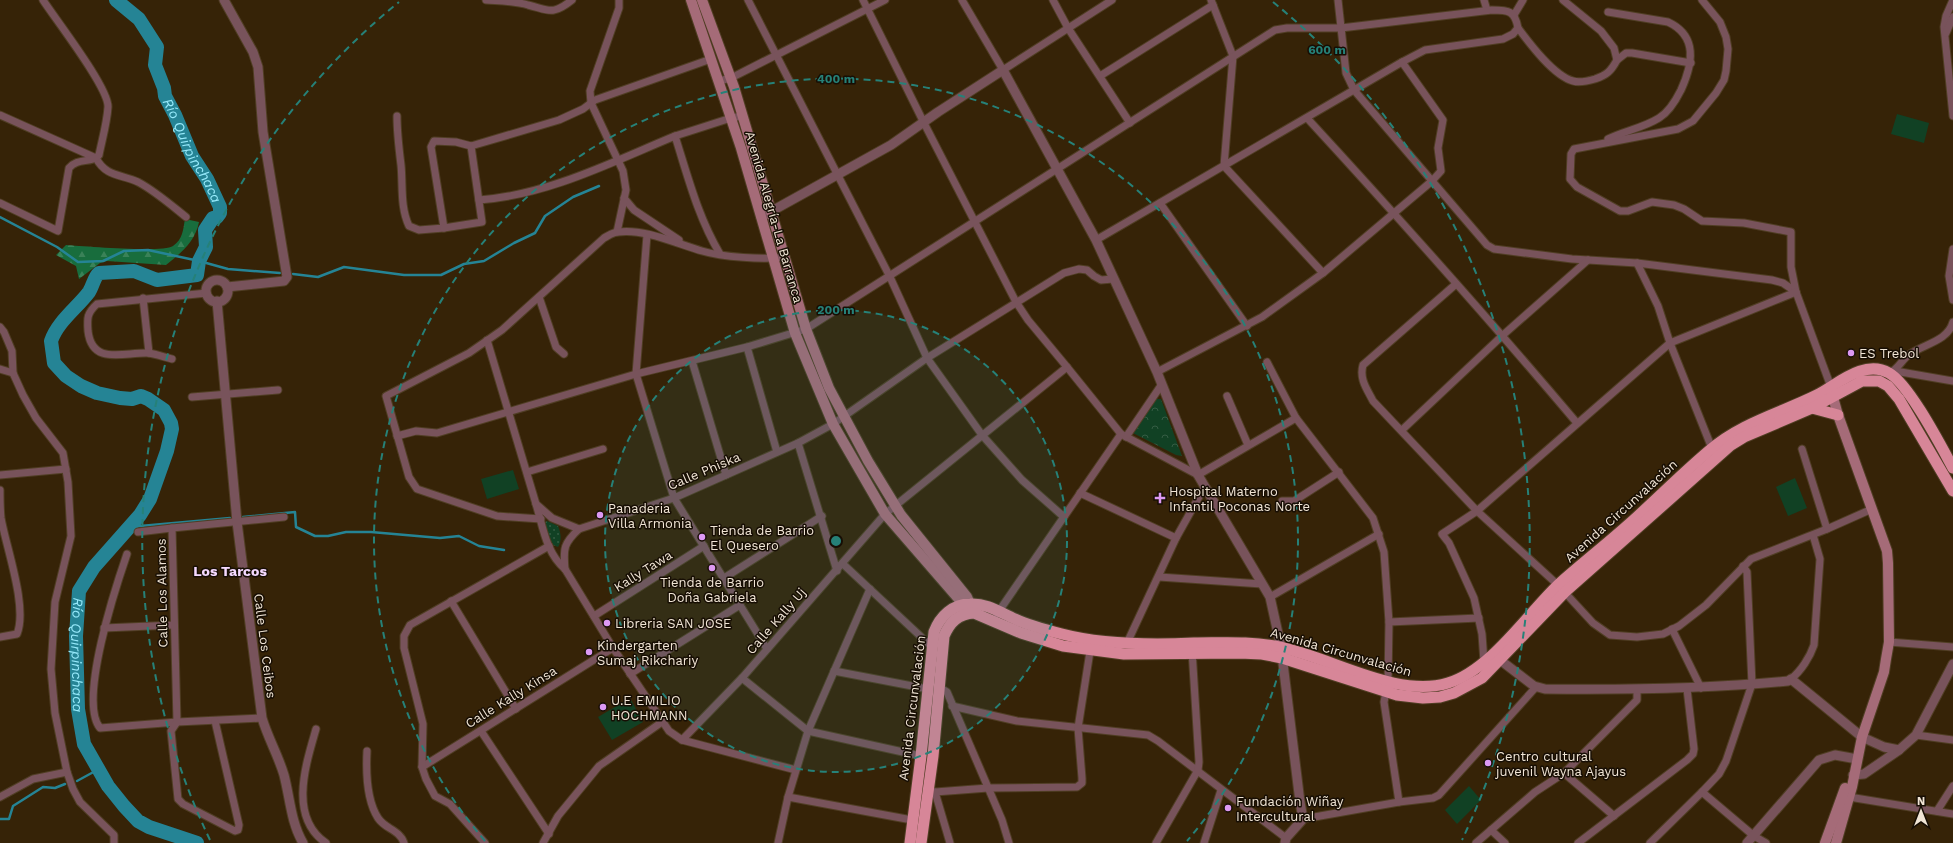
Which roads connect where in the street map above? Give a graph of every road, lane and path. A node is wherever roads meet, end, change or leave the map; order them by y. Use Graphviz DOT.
graph roads {
  1 [pos="43,0"];
  2 [pos="224,0"];
  3 [pos="486,0"];
  4 [pos="572,0"];
  5 [pos="619,0"];
  6 [pos="691,0"];
  7 [pos="702,0"];
  8 [pos="748,0"];
  9 [pos="863,0"];
  10 [pos="885,0"];
  11 [pos="962,0"];
  12 [pos="1053,0"];
  13 [pos="1112,0"];
  14 [pos="1338,0"];
  15 [pos="1484,0"];
  16 [pos="1523,0"];
  17 [pos="1563,0"];
  18 [pos="1702,0"];
  19 [pos="1953,0"];
  20 [pos="503,1"];
  21 [pos="563,3"];
  22 [pos="1212,3"];
  23 [pos="868,9"];
  24 [pos="1487,10"];
  25 [pos="1608,12"];
  26 [pos="1514,15"];
  27 [pos="1953,17"];
  28 [pos="1068,28"];
  29 [pos="1341,28"];
  30 [pos="1518,28"];
  31 [pos="1944,41"];
  32 [pos="776,54"];
  33 [pos="1233,56"];
  34 [pos="711,59"];
  35 [pos="1617,60"];
  36 [pos="1402,62"];
  37 [pos="1691,63"];
  38 [pos="1003,70"];
  39 [pos="1100,76"];
  40 [pos="731,78"];
  41 [pos="719,82"];
  42 [pos="1354,90"];
  43 [pos="591,103"];
  44 [pos="0,115"];
  45 [pos="397,116"];
  46 [pos="742,116"];
  47 [pos="1953,116"];
  48 [pos="731,118"];
  49 [pos="1307,118"];
  50 [pos="924,123"];
  51 [pos="1130,123"];
  52 [pos="675,136"];
  53 [pos="1597,144"];
  54 [pos="471,146"];
  55 [pos="96,158"];
  56 [pos="618,159"];
  57 [pos="1224,166"];
  58 [pos="1057,169"];
  59 [pos="838,175"];
  60 [pos="1432,181"];
  61 [pos="624,198"];
  62 [pos="479,200"];
  63 [pos="0,203"];
  64 [pos="1160,203"];
  65 [pos="1394,212"];
  66 [pos="771,213"];
  67 [pos="186,217"];
  68 [pos="761,217"];
  69 [pos="976,222"];
  70 [pos="444,228"];
  71 [pos="617,232"];
  72 [pos="647,235"];
  73 [pos="1096,240"];
  74 [pos="689,246"];
  75 [pos="1953,249"];
  76 [pos="720,254"];
  77 [pos="785,257"];
  78 [pos="774,258"];
  79 [pos="1588,260"];
  80 [pos="1637,263"];
  81 [pos="1323,273"];
  82 [pos="890,277"];
  83 [pos="1113,279"];
  84 [pos="1456,284"];
  85 [pos="227,287"];
  86 [pos="1796,292"];
  87 [pos="207,293"];
  88 [pos="539,297"];
  89 [pos="143,298"];
  90 [pos="1953,300"];
  91 [pos="217,301"];
  92 [pos="1016,302"];
  93 [pos="1953,322"];
  94 [pos="1247,326"];
  95 [pos="0,327"];
  96 [pos="806,329"];
  97 [pos="795,333"];
  98 [pos="1503,335"];
  99 [pos="487,340"];
  100 [pos="1670,343"];
  101 [pos="747,347"];
  102 [pos="149,353"];
  103 [pos="564,354"];
  104 [pos="927,358"];
  105 [pos="172,359"];
  106 [pos="692,361"];
  107 [pos="1267,362"];
  108 [pos="1068,367"];
  109 [pos="0,369"];
  110 [pos="1157,372"];
  111 [pos="1892,372"];
  112 [pos="13,373"];
  113 [pos="636,374"];
  114 [pos="1873,374"];
  115 [pos="1953,382"];
  116 [pos="1162,384"];
  117 [pos="278,390"];
  118 [pos="1832,392"];
  119 [pos="226,395"];
  120 [pos="1227,396"];
  121 [pos="192,397"];
  122 [pos="1812,408"];
  123 [pos="509,413"];
  124 [pos="1838,415"];
  125 [pos="843,417"];
  126 [pos="1296,418"];
  127 [pos="1577,423"];
  128 [pos="833,424"];
  129 [pos="1402,430"];
  130 [pos="982,435"];
  131 [pos="397,436"];
  132 [pos="1123,436"];
  133 [pos="1930,439"];
  134 [pos="798,443"];
  135 [pos="1248,445"];
  136 [pos="603,449"];
  137 [pos="1802,449"];
  138 [pos="777,452"];
  139 [pos="1714,452"];
  140 [pos="1953,468"];
  141 [pos="66,469"];
  142 [pos="527,472"];
  143 [pos="1339,472"];
  144 [pos="0,475"];
  145 [pos="726,475"];
  146 [pos="1198,475"];
  147 [pos="1205,486"];
  148 [pos="0,490"];
  149 [pos="1953,491"];
  150 [pos="1080,493"];
  151 [pos="674,498"];
  152 [pos="1282,501"];
  153 [pos="536,504"];
  154 [pos="895,506"];
  155 [pos="1872,509"];
  156 [pos="1477,512"];
  157 [pos="885,514"];
  158 [pos="822,516"];
  159 [pos="284,517"];
  160 [pos="1064,517"];
  161 [pos="541,519"];
  162 [pos="237,522"];
  163 [pos="172,528"];
  164 [pos="579,529"];
  165 [pos="1827,529"];
  166 [pos="138,532"];
  167 [pos="1379,534"];
  168 [pos="1813,535"];
  169 [pos="1176,538"];
  170 [pos="548,546"];
  171 [pos="704,546"];
  172 [pos="127,554"];
  173 [pos="843,564"];
  174 [pos="1743,566"];
  175 [pos="565,569"];
  176 [pos="837,571"];
  177 [pos="1159,576"];
  178 [pos="724,578"];
  179 [pos="1262,584"];
  180 [pos="1562,588"];
  181 [pos="870,589"];
  182 [pos="1270,597"];
  183 [pos="451,601"];
  184 [pos="740,605"];
  185 [pos="969,608"];
  186 [pos="594,616"];
  187 [pos="996,616"];
  188 [pos="1478,618"];
  189 [pos="1389,622"];
  190 [pos="174,625"];
  191 [pos="104,628"];
  192 [pos="1672,629"];
  193 [pos="0,637"];
  194 [pos="1889,642"];
  195 [pos="1127,643"];
  196 [pos="1091,645"];
  197 [pos="1953,647"];
  198 [pos="613,648"];
  199 [pos="938,648"];
  200 [pos="766,649"];
  201 [pos="1192,649"];
  202 [pos="1281,652"];
  203 [pos="1498,656"];
  204 [pos="1484,662"];
  205 [pos="1953,664"];
  206 [pos="834,671"];
  207 [pos="630,674"];
  208 [pos="742,678"];
  209 [pos="1791,679"];
  210 [pos="1752,684"];
  211 [pos="932,687"];
  212 [pos="1387,687"];
  213 [pos="1536,687"];
  214 [pos="1701,688"];
  215 [pos="1687,689"];
  216 [pos="1637,690"];
  217 [pos="952,706"];
  218 [pos="516,709"];
  219 [pos="262,718"];
  220 [pos="215,721"];
  221 [pos="178,722"];
  222 [pos="662,722"];
  223 [pos="1078,728"];
  224 [pos="316,729"];
  225 [pos="481,731"];
  226 [pos="808,731"];
  227 [pos="1916,735"];
  228 [pos="1862,737"];
  229 [pos="682,740"];
  230 [pos="1953,740"];
  231 [pos="1899,750"];
  232 [pos="367,751"];
  233 [pos="921,756"];
  234 [pos="1857,759"];
  235 [pos="422,767"];
  236 [pos="796,770"];
  237 [pos="1198,770"];
  238 [pos="67,772"];
  239 [pos="1564,773"];
  240 [pos="1853,775"];
  241 [pos="1953,786"];
  242 [pos="988,788"];
  243 [pos="1221,790"];
  244 [pos="932,791"];
  245 [pos="1702,792"];
  246 [pos="0,796"];
  247 [pos="788,797"];
  248 [pos="1849,797"];
  249 [pos="1399,802"];
  250 [pos="1937,811"];
  251 [pos="1953,814"];
  252 [pos="1614,816"];
  253 [pos="1303,819"];
  254 [pos="912,820"];
  255 [pos="1491,830"];
  256 [pos="549,834"];
  257 [pos="1754,836"];
  258 [pos="1286,840"];
  259 [pos="114,843"];
  260 [pos="303,843"];
  261 [pos="326,843"];
  262 [pos="404,843"];
  263 [pos="485,843"];
  264 [pos="543,843"];
  265 [pos="778,843"];
  266 [pos="910,843"];
  267 [pos="921,843"];
  268 [pos="950,843"];
  269 [pos="1009,843"];
  270 [pos="1156,843"];
  271 [pos="1204,843"];
  272 [pos="1476,843"];
  273 [pos="1505,843"];
  274 [pos="1578,843"];
  275 [pos="1650,843"];
  276 [pos="1747,843"];
  277 [pos="1766,843"];
  278 [pos="1825,843"];
  279 [pos="1836,843"];
  1 -- 55 [label="street"];
  2 -- 85 [label="street"];
  3 -- 20 [label="street"];
  4 -- 21 [label="street"];
  5 -- 43 [label="street"];
  6 -- 34 [label="main road, Avenida Alegría-La Barranca"];
  7 -- 40 [label="main road, Avenida Alegría-La Barranca"];
  8 -- 32 [label="street"];
  9 -- 23 [label="street"];
  10 -- 23 [label="street"];
  11 -- 38 [label="street"];
  12 -- 28 [label="street"];
  13 -- 28 [label="street"];
  14 -- 29 [label="street"];
  15 -- 24 [label="street"];
  16 -- 26 [label="street"];
  17 -- 35 [label="street"];
  18 -- 53 [label="street"];
  19 -- 31 [label="street"];
  20 -- 21 [label="street"];
  22 -- 33 [label="street"];
  22 -- 39 [label="street"];
  23 -- 32 [label="street"];
  23 -- 50 [label="street"];
  24 -- 26 [label="street"];
  24 -- 29 [label="street"];
  25 -- 37 [label="street"];
  26 -- 30 [label="street"];
  27 -- 31 [label="street"];
  28 -- 38 [label="street"];
  28 -- 39 [label="street"];
  29 -- 33 [label="street"];
  29 -- 42 [label="street"];
  30 -- 35 [label="street"];
  30 -- 36 [label="street"];
  31 -- 47 [label="street"];
  32 -- 40 [label="street"];
  32 -- 59 [label="street"];
  33 -- 51 [label="street"];
  33 -- 57 [label="street"];
  34 -- 41 [label="main road, Avenida Alegría-La Barranca"];
  34 -- 43 [label="street"];
  35 -- 37 [label="street"];
  36 -- 42 [label="street"];
  36 -- 60 [label="street"];
  37 -- 53 [label="street"];
  38 -- 50 [label="street"];
  38 -- 58 [label="street"];
  39 -- 51 [label="street"];
  40 -- 41 [label="street"];
  40 -- 46 [label="main road, Avenida Alegría-La Barranca"];
  41 -- 48 [label="main road, Avenida Alegría-La Barranca"];
  42 -- 49 [label="street"];
  42 -- 60 [label="street"];
  43 -- 54 [label="street"];
  43 -- 56 [label="street"];
  44 -- 55 [label="street"];
  45 -- 70 [label="street"];
  46 -- 48 [label="street"];
  46 -- 66 [label="main road, Avenida Alegría-La Barranca"];
  48 -- 52 [label="street"];
  48 -- 68 [label="main road, Avenida Alegría-La Barranca"];
  49 -- 57 [label="street"];
  49 -- 65 [label="street"];
  50 -- 59 [label="street"];
  50 -- 69 [label="street"];
  51 -- 58 [label="street"];
  52 -- 56 [label="street"];
  52 -- 76 [label="street"];
  53 -- 86 [label="street"];
  54 -- 62 [label="street"];
  54 -- 70 [label="street"];
  55 -- 63 [label="street"];
  55 -- 67 [label="street"];
  56 -- 61 [label="street"];
  56 -- 62 [label="street"];
  57 -- 64 [label="street"];
  57 -- 81 [label="street"];
  58 -- 69 [label="street"];
  58 -- 73 [label="street"];
  59 -- 66 [label="street"];
  59 -- 82 [label="street"];
  60 -- 65 [label="street"];
  60 -- 79 [label="street"];
  61 -- 71 [label="street"];
  61 -- 74 [label="street"];
  62 -- 70 [label="street"];
  64 -- 73 [label="street"];
  64 -- 94 [label="street"];
  65 -- 81 [label="street"];
  65 -- 84 [label="street"];
  66 -- 68 [label="street"];
  66 -- 77 [label="main road, Avenida Alegría-La Barranca"];
  68 -- 78 [label="main road, Avenida Alegría-La Barranca"];
  69 -- 82 [label="street"];
  69 -- 92 [label="street"];
  71 -- 72 [label="street"];
  71 -- 88 [label="street"];
  72 -- 74 [label="street"];
  72 -- 113 [label="street"];
  73 -- 83 [label="street"];
  74 -- 76 [label="street"];
  75 -- 90 [label="street"];
  76 -- 78 [label="street"];
  77 -- 78 [label="street"];
  77 -- 96 [label="main road, Avenida Alegría-La Barranca"];
  78 -- 97 [label="main road, Avenida Alegría-La Barranca"];
  79 -- 80 [label="street"];
  79 -- 98 [label="street"];
  80 -- 86 [label="street"];
  80 -- 100 [label="street"];
  81 -- 94 [label="street"];
  82 -- 96 [label="street"];
  82 -- 104 [label="street"];
  83 -- 92 [label="street, Calle Phiska"];
  83 -- 110 [label="street"];
  84 -- 98 [label="street"];
  84 -- 129 [label="street"];
  85 -- 87 [label="street"];
  85 -- 91 [label="street"];
  86 -- 100 [label="street"];
  86 -- 118 [label="street"];
  87 -- 89 [label="street"];
  87 -- 91 [label="street"];
  88 -- 99 [label="street"];
  88 -- 103 [label="street"];
  89 -- 102 [label="street"];
  89 -- 102 [label="street"];
  91 -- 119 [label="street, Calle Los Ceibos"];
  92 -- 104 [label="street, Calle Phiska"];
  92 -- 108 [label="street"];
  93 -- 111 [label="street"];
  94 -- 110 [label="street"];
  95 -- 112 [label="street"];
  96 -- 97 [label="street"];
  96 -- 125 [label="main road, Avenida Alegría-La Barranca"];
  97 -- 101 [label="street"];
  97 -- 128 [label="main road, Avenida Alegría-La Barranca"];
  98 -- 127 [label="street"];
  98 -- 129 [label="street"];
  99 -- 123 [label="street"];
  99 -- 131 [label="street"];
  100 -- 127 [label="street"];
  100 -- 139 [label="street"];
  101 -- 106 [label="street"];
  101 -- 138 [label="street"];
  102 -- 105 [label="street"];
  104 -- 125 [label="street, Calle Phiska"];
  104 -- 130 [label="street"];
  106 -- 113 [label="street"];
  106 -- 145 [label="street"];
  107 -- 126 [label="street"];
  108 -- 130 [label="street, Calle Kally Uj"];
  108 -- 132 [label="street"];
  109 -- 112 [label="street"];
  110 -- 116 [label="street"];
  111 -- 114 [label="highway, Avenida Circunvalación"];
  111 -- 115 [label="street"];
  111 -- 133 [label="highway, Avenida Circunvalación"];
  112 -- 141 [label="street"];
  113 -- 123 [label="street"];
  113 -- 151 [label="street"];
  114 -- 118 [label="highway, Avenida Circunvalación"];
  114 -- 133 [label="highway, Avenida Circunvalación"];
  116 -- 132 [label="street"];
  116 -- 146 [label="street"];
  117 -- 119 [label="street"];
  118 -- 122 [label="highway, Avenida Circunvalación"];
  118 -- 124 [label="main road"];
  118 -- 139 [label="highway, Avenida Circunvalación"];
  119 -- 121 [label="street"];
  119 -- 162 [label="street, Calle Los Ceibos"];
  120 -- 135 [label="street"];
  122 -- 124 [label="highway"];
  122 -- 139 [label="highway, Avenida Circunvalación"];
  123 -- 131 [label="street"];
  123 -- 142 [label="street"];
  124 -- 155 [label="main road"];
  125 -- 128 [label="street, Calle Phiska"];
  125 -- 154 [label="main road, Avenida Alegría-La Barranca"];
  126 -- 135 [label="street"];
  126 -- 143 [label="street"];
  127 -- 156 [label="street"];
  128 -- 134 [label="street, Calle Phiska"];
  128 -- 157 [label="main road, Avenida Alegría-La Barranca"];
  129 -- 156 [label="street"];
  130 -- 154 [label="street, Calle Kally Uj"];
  130 -- 160 [label="street"];
  131 -- 161 [label="street"];
  132 -- 146 [label="street"];
  132 -- 150 [label="street"];
  133 -- 140 [label="highway, Avenida Circunvalación"];
  133 -- 149 [label="highway, Avenida Circunvalación"];
  134 -- 138 [label="street, Calle Phiska"];
  134 -- 158 [label="street"];
  135 -- 146 [label="street"];
  136 -- 142 [label="street"];
  137 -- 165 [label="street"];
  138 -- 145 [label="street, Calle Phiska"];
  139 -- 180 [label="highway, Avenida Circunvalación"];
  141 -- 144 [label="street"];
  141 -- 238 [label="street"];
  142 -- 153 [label="street"];
  143 -- 152 [label="street"];
  143 -- 167 [label="street"];
  145 -- 151 [label="street, Calle Phiska"];
  146 -- 147 [label="street"];
  147 -- 169 [label="street"];
  147 -- 179 [label="street"];
  148 -- 193 [label="street"];
  150 -- 160 [label="street"];
  150 -- 169 [label="street"];
  151 -- 164 [label="street, Calle Phiska"];
  151 -- 171 [label="street"];
  153 -- 161 [label="street"];
  153 -- 164 [label="street"];
  154 -- 157 [label="street, Calle Kally Uj"];
  154 -- 185 [label="main road, Avenida Alegría-La Barranca"];
  155 -- 165 [label="street"];
  155 -- 194 [label="main road"];
  156 -- 180 [label="street"];
  156 -- 188 [label="street"];
  157 -- 173 [label="street, Calle Kally Uj"];
  157 -- 185 [label="main road, Avenida Alegría-La Barranca"];
  158 -- 176 [label="street"];
  158 -- 178 [label="street"];
  159 -- 162 [label="street, Calle Los Alamos"];
  160 -- 187 [label="street"];
  161 -- 170 [label="street"];
  162 -- 163 [label="street, Calle Los Alamos"];
  162 -- 219 [label="street, Calle Los Ceibos"];
  163 -- 166 [label="street"];
  163 -- 190 [label="street, Calle Los Alamos"];
  164 -- 175 [label="street"];
  165 -- 168 [label="street"];
  167 -- 182 [label="street"];
  167 -- 189 [label="street"];
  168 -- 174 [label="street"];
  168 -- 209 [label="street"];
  169 -- 177 [label="street"];
  170 -- 175 [label="street"];
  170 -- 183 [label="street"];
  171 -- 178 [label="street"];
  171 -- 186 [label="street, Kally Tawa"];
  172 -- 191 [label="street"];
  173 -- 176 [label="street, Calle Kally Uj"];
  173 -- 181 [label="street"];
  174 -- 192 [label="street"];
  174 -- 210 [label="street"];
  175 -- 186 [label="street"];
  176 -- 200 [label="street, Calle Kally Uj"];
  177 -- 179 [label="street"];
  177 -- 195 [label="street"];
  178 -- 184 [label="street"];
  179 -- 182 [label="street"];
  180 -- 192 [label="street"];
  180 -- 203 [label="highway, Avenida Circunvalación"];
  181 -- 199 [label="street"];
  181 -- 206 [label="street"];
  182 -- 202 [label="street"];
  183 -- 218 [label="street"];
  183 -- 235 [label="street"];
  184 -- 200 [label="street"];
  184 -- 207 [label="street"];
  185 -- 187 [label="highway, Avenida Circunvalación"];
  185 -- 199 [label="highway, Avenida Circunvalación"];
  186 -- 198 [label="street"];
  187 -- 196 [label="highway, Avenida Circunvalación"];
  188 -- 189 [label="street"];
  188 -- 204 [label="street"];
  189 -- 212 [label="street"];
  190 -- 191 [label="street"];
  190 -- 221 [label="street, Calle Los Alamos"];
  191 -- 221 [label="street"];
  192 -- 214 [label="street"];
  194 -- 197 [label="street"];
  194 -- 228 [label="main road"];
  195 -- 196 [label="highway, Avenida Circunvalación"];
  195 -- 201 [label="highway, Avenida Circunvalación"];
  196 -- 201 [label="highway, Avenida Circunvalación"];
  196 -- 223 [label="street"];
  198 -- 207 [label="street"];
  198 -- 218 [label="street, Calle Kally Kinsa"];
  199 -- 211 [label="highway, Avenida Circunvalación"];
  200 -- 208 [label="street, Calle Kally Uj"];
  201 -- 202 [label="highway, Avenida Circunvalación"];
  201 -- 237 [label="street"];
  202 -- 212 [label="highway, Avenida Circunvalación"];
  202 -- 253 [label="street"];
  203 -- 204 [label="highway, Avenida Circunvalación"];
  203 -- 212 [label="highway, Avenida Circunvalación"];
  203 -- 213 [label="street"];
  204 -- 212 [label="highway, Avenida Circunvalación"];
  205 -- 227 [label="street"];
  206 -- 211 [label="street"];
  206 -- 226 [label="street"];
  207 -- 222 [label="street"];
  208 -- 226 [label="street"];
  208 -- 229 [label="street, Calle Kally Uj"];
  209 -- 210 [label="street"];
  209 -- 228 [label="street"];
  210 -- 214 [label="street"];
  210 -- 245 [label="street"];
  211 -- 217 [label="street"];
  211 -- 233 [label="highway, Avenida Circunvalación"];
  211 -- 244 [label="highway, Avenida Circunvalación"];
  212 -- 249 [label="street"];
  213 -- 216 [label="street"];
  213 -- 249 [label="street"];
  214 -- 215 [label="street"];
  215 -- 216 [label="street"];
  215 -- 252 [label="street"];
  216 -- 239 [label="street"];
  217 -- 223 [label="street"];
  217 -- 242 [label="street"];
  218 -- 225 [label="street, Calle Kally Kinsa"];
  219 -- 220 [label="street"];
  219 -- 260 [label="street, Calle Los Ceibos"];
  220 -- 221 [label="street"];
  220 -- 221 [label="street"];
  222 -- 229 [label="street"];
  222 -- 256 [label="street"];
  223 -- 237 [label="street"];
  223 -- 242 [label="street"];
  224 -- 261 [label="street"];
  225 -- 235 [label="street, Calle Kally Kinsa"];
  225 -- 256 [label="street"];
  226 -- 233 [label="street"];
  226 -- 236 [label="street"];
  227 -- 230 [label="street"];
  227 -- 231 [label="street"];
  228 -- 231 [label="street"];
  228 -- 234 [label="main road"];
  229 -- 236 [label="street"];
  231 -- 240 [label="street"];
  232 -- 262 [label="street"];
  233 -- 254 [label="highway, Avenida Circunvalación"];
  234 -- 240 [label="main road"];
  234 -- 257 [label="street"];
  235 -- 263 [label="street"];
  236 -- 247 [label="street"];
  237 -- 243 [label="street"];
  237 -- 270 [label="street"];
  238 -- 246 [label="street"];
  238 -- 259 [label="street"];
  239 -- 252 [label="street"];
  239 -- 255 [label="street"];
  240 -- 248 [label="main road"];
  240 -- 278 [label="main road"];
  241 -- 250 [label="street"];
  242 -- 244 [label="street"];
  242 -- 269 [label="street"];
  243 -- 258 [label="street"];
  243 -- 271 [label="street"];
  244 -- 267 [label="highway, Avenida Circunvalación"];
  244 -- 268 [label="street"];
  245 -- 257 [label="street"];
  245 -- 275 [label="street"];
  247 -- 254 [label="street"];
  247 -- 265 [label="street"];
  248 -- 250 [label="street"];
  248 -- 279 [label="main road"];
  249 -- 253 [label="street"];
  250 -- 251 [label="street"];
  252 -- 274 [label="street"];
  253 -- 258 [label="street"];
  254 -- 266 [label="highway, Avenida Circunvalación"];
  255 -- 272 [label="street"];
  255 -- 273 [label="street"];
  256 -- 264 [label="street"];
  257 -- 276 [label="street"];
  257 -- 277 [label="street"];
}
